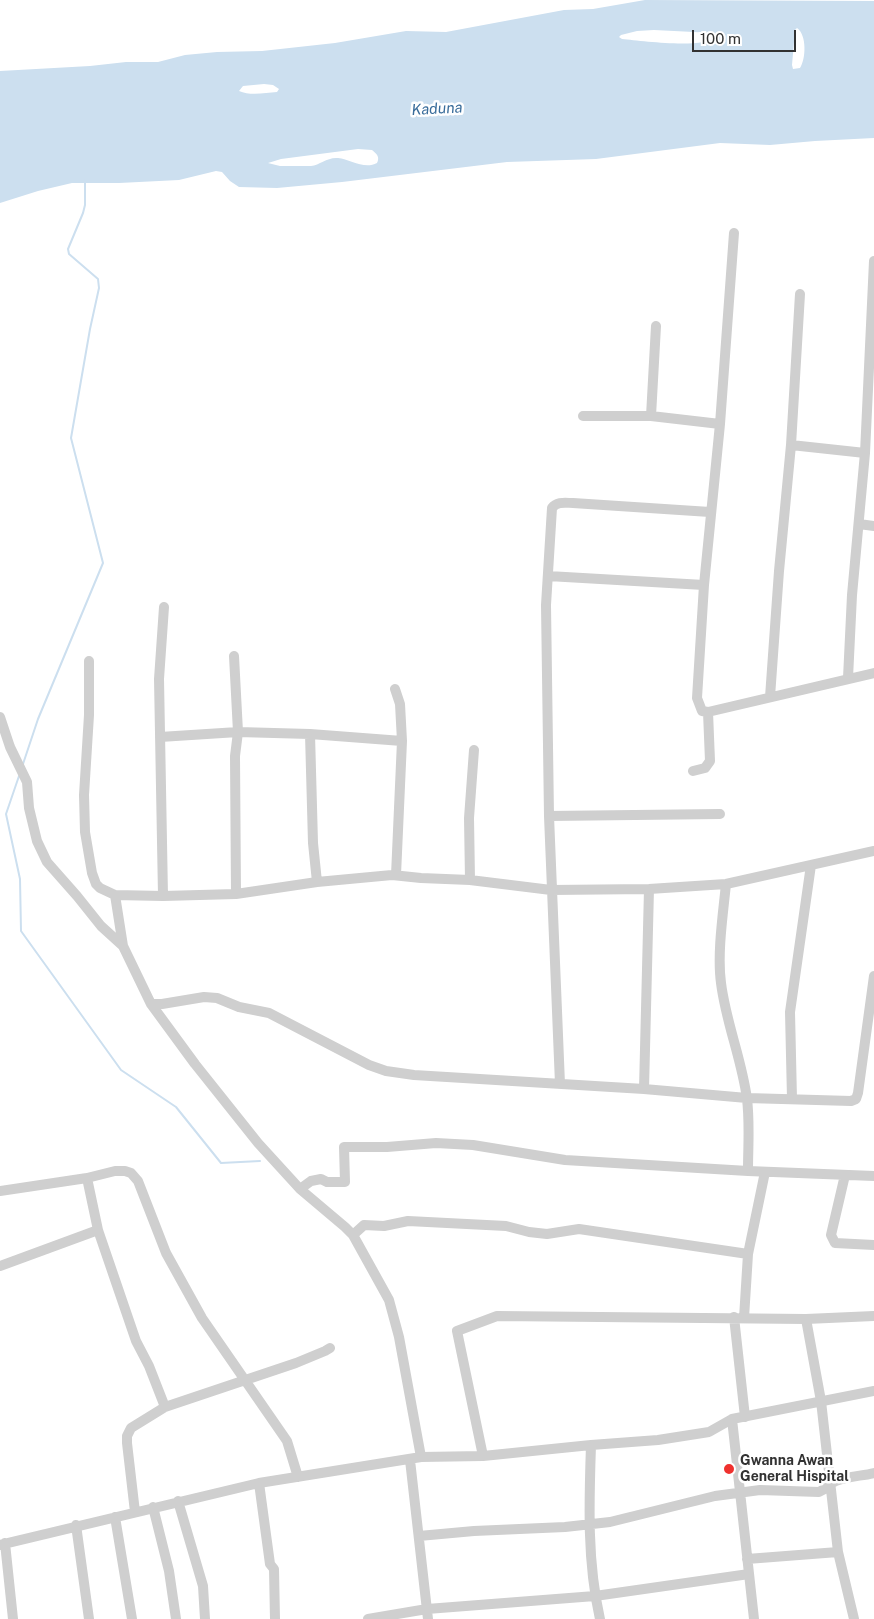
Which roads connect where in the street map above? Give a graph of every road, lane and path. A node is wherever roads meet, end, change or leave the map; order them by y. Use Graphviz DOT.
graph roads {
  1 [pos="734,233"];
  2 [pos="874,261"];
  3 [pos="800,294"];
  4 [pos="656,326"];
  5 [pos="583,416"];
  6 [pos="652,416"];
  7 [pos="720,424"];
  8 [pos="791,445"];
  9 [pos="865,453"];
  10 [pos="710,512"];
  11 [pos="859,524"];
  12 [pos="874,526"];
  13 [pos="548,576"];
  14 [pos="704,585"];
  15 [pos="164,607"];
  16 [pos="234,656"];
  17 [pos="89,661"];
  18 [pos="874,673"];
  19 [pos="848,678"];
  20 [pos="395,689"];
  21 [pos="770,697"];
  22 [pos="708,712"];
  23 [pos="0,717"];
  24 [pos="238,732"];
  25 [pos="310,734"];
  26 [pos="160,737"];
  27 [pos="402,741"];
  28 [pos="474,750"];
  29 [pos="693,771"];
  30 [pos="720,814"];
  31 [pos="549,816"];
  32 [pos="874,852"];
  33 [pos="811,866"];
  34 [pos="396,875"];
  35 [pos="470,880"];
  36 [pos="317,882"];
  37 [pos="726,884"];
  38 [pos="649,889"];
  39 [pos="552,890"];
  40 [pos="236,894"];
  41 [pos="115,895"];
  42 [pos="163,896"];
  43 [pos="123,946"];
  44 [pos="874,976"];
  45 [pos="151,1004"];
  46 [pos="560,1084"];
  47 [pos="644,1089"];
  48 [pos="747,1098"];
  49 [pos="792,1099"];
  50 [pos="748,1171"];
  51 [pos="765,1172"];
  52 [pos="845,1176"];
  53 [pos="874,1176"];
  54 [pos="87,1178"];
  55 [pos="300,1189"];
  56 [pos="0,1191"];
  57 [pos="98,1230"];
  58 [pos="352,1235"];
  59 [pos="874,1245"];
  60 [pos="748,1254"];
  61 [pos="0,1266"];
  62 [pos="874,1316"];
  63 [pos="739,1318"];
  64 [pos="806,1318"];
  65 [pos="330,1348"];
  66 [pos="245,1381"];
  67 [pos="874,1391"];
  68 [pos="821,1401"];
  69 [pos="166,1407"];
  70 [pos="745,1416"];
  71 [pos="732,1419"];
  72 [pos="590,1445"];
  73 [pos="483,1456"];
  74 [pos="416,1459"];
  75 [pos="874,1473"];
  76 [pos="298,1477"];
  77 [pos="259,1483"];
  78 [pos="830,1484"];
  79 [pos="740,1493"];
  80 [pos="178,1501"];
  81 [pos="153,1507"];
  82 [pos="135,1512"];
  83 [pos="115,1518"];
  84 [pos="589,1524"];
  85 [pos="76,1525"];
  86 [pos="420,1536"];
  87 [pos="2,1544"];
  88 [pos="838,1552"];
  89 [pos="747,1559"];
  90 [pos="749,1574"];
  91 [pos="595,1596"];
  92 [pos="427,1614"];
  93 [pos="383,1616"];
  94 [pos="13,1619"];
  95 [pos="89,1619"];
  96 [pos="132,1619"];
  97 [pos="176,1619"];
  98 [pos="205,1619"];
  99 [pos="275,1619"];
  100 [pos="368,1619"];
  101 [pos="372,1619"];
  102 [pos="600,1619"];
  103 [pos="754,1619"];
  104 [pos="854,1619"];
  1 -- 7 [label="street"];
  2 -- 9 [label="street"];
  3 -- 8 [label="street"];
  4 -- 6 [label="street"];
  5 -- 6 [label="street"];
  6 -- 7 [label="street"];
  7 -- 10 [label="street"];
  8 -- 9 [label="street"];
  8 -- 21 [label="street"];
  9 -- 11 [label="street"];
  10 -- 13 [label="street"];
  10 -- 14 [label="street"];
  11 -- 12 [label="street"];
  11 -- 19 [label="street"];
  13 -- 14 [label="street"];
  13 -- 31 [label="street"];
  14 -- 22 [label="street"];
  15 -- 26 [label="street"];
  16 -- 24 [label="street"];
  17 -- 41 [label="street"];
  18 -- 19 [label="street"];
  19 -- 21 [label="street"];
  20 -- 27 [label="street"];
  21 -- 22 [label="street"];
  22 -- 29 [label="street"];
  23 -- 43 [label="street"];
  24 -- 25 [label="street"];
  24 -- 26 [label="street"];
  24 -- 40 [label="street"];
  25 -- 27 [label="street"];
  25 -- 36 [label="street"];
  26 -- 42 [label="street"];
  27 -- 34 [label="street"];
  28 -- 35 [label="street"];
  30 -- 31 [label="street"];
  31 -- 39 [label="street"];
  32 -- 33 [label="street"];
  33 -- 37 [label="street"];
  33 -- 49 [label="street"];
  34 -- 35 [label="street"];
  34 -- 36 [label="street"];
  35 -- 39 [label="street"];
  36 -- 40 [label="street"];
  37 -- 38 [label="street"];
  37 -- 48 [label="street"];
  38 -- 39 [label="street"];
  38 -- 47 [label="street"];
  39 -- 46 [label="street"];
  40 -- 42 [label="street"];
  41 -- 42 [label="street"];
  41 -- 43 [label="street"];
  43 -- 45 [label="street"];
  44 -- 49 [label="street"];
  45 -- 46 [label="street"];
  45 -- 55 [label="street"];
  46 -- 47 [label="street"];
  47 -- 48 [label="street"];
  48 -- 49 [label="street"];
  48 -- 50 [label="street"];
  50 -- 51 [label="street"];
  50 -- 55 [label="street"];
  51 -- 52 [label="street"];
  51 -- 60 [label="street"];
  52 -- 53 [label="street"];
  52 -- 59 [label="street"];
  54 -- 56 [label="street"];
  54 -- 57 [label="street"];
  54 -- 66 [label="street"];
  55 -- 58 [label="street"];
  57 -- 61 [label="street"];
  57 -- 69 [label="street"];
  58 -- 60 [label="street"];
  58 -- 74 [label="street"];
  60 -- 63 [label="street"];
  62 -- 64 [label="street"];
  63 -- 64 [label="street"];
  63 -- 70 [label="street"];
  63 -- 73 [label="street"];
  64 -- 68 [label="street"];
  65 -- 66 [label="street"];
  66 -- 69 [label="street"];
  66 -- 76 [label="street"];
  67 -- 68 [label="street"];
  68 -- 70 [label="street"];
  68 -- 78 [label="street"];
  69 -- 82 [label="street"];
  70 -- 71 [label="street"];
  71 -- 72 [label="street"];
  71 -- 79 [label="street"];
  72 -- 73 [label="street"];
  72 -- 84 [label="street"];
  73 -- 74 [label="street"];
  74 -- 76 [label="street"];
  74 -- 86 [label="street"];
  75 -- 78 [label="street"];
  76 -- 77 [label="street"];
  77 -- 80 [label="street"];
  77 -- 99 [label="street"];
  78 -- 79 [label="street"];
  78 -- 88 [label="street"];
  79 -- 84 [label="street"];
  79 -- 89 [label="street"];
  80 -- 81 [label="street"];
  80 -- 98 [label="street"];
  81 -- 82 [label="street"];
  81 -- 97 [label="street"];
  82 -- 83 [label="street"];
  83 -- 85 [label="street"];
  83 -- 96 [label="street"];
  84 -- 86 [label="street"];
  84 -- 91 [label="street"];
  85 -- 87 [label="street"];
  85 -- 95 [label="street"];
  86 -- 92 [label="street"];
  87 -- 94 [label="street"];
  88 -- 89 [label="street"];
  88 -- 104 [label="street"];
  89 -- 90 [label="street"];
  90 -- 91 [label="street"];
  90 -- 103 [label="street"];
  91 -- 92 [label="street"];
  91 -- 102 [label="street"];
  92 -- 93 [label="street"];
  93 -- 100 [label="street"];
  93 -- 101 [label="street"];
}
